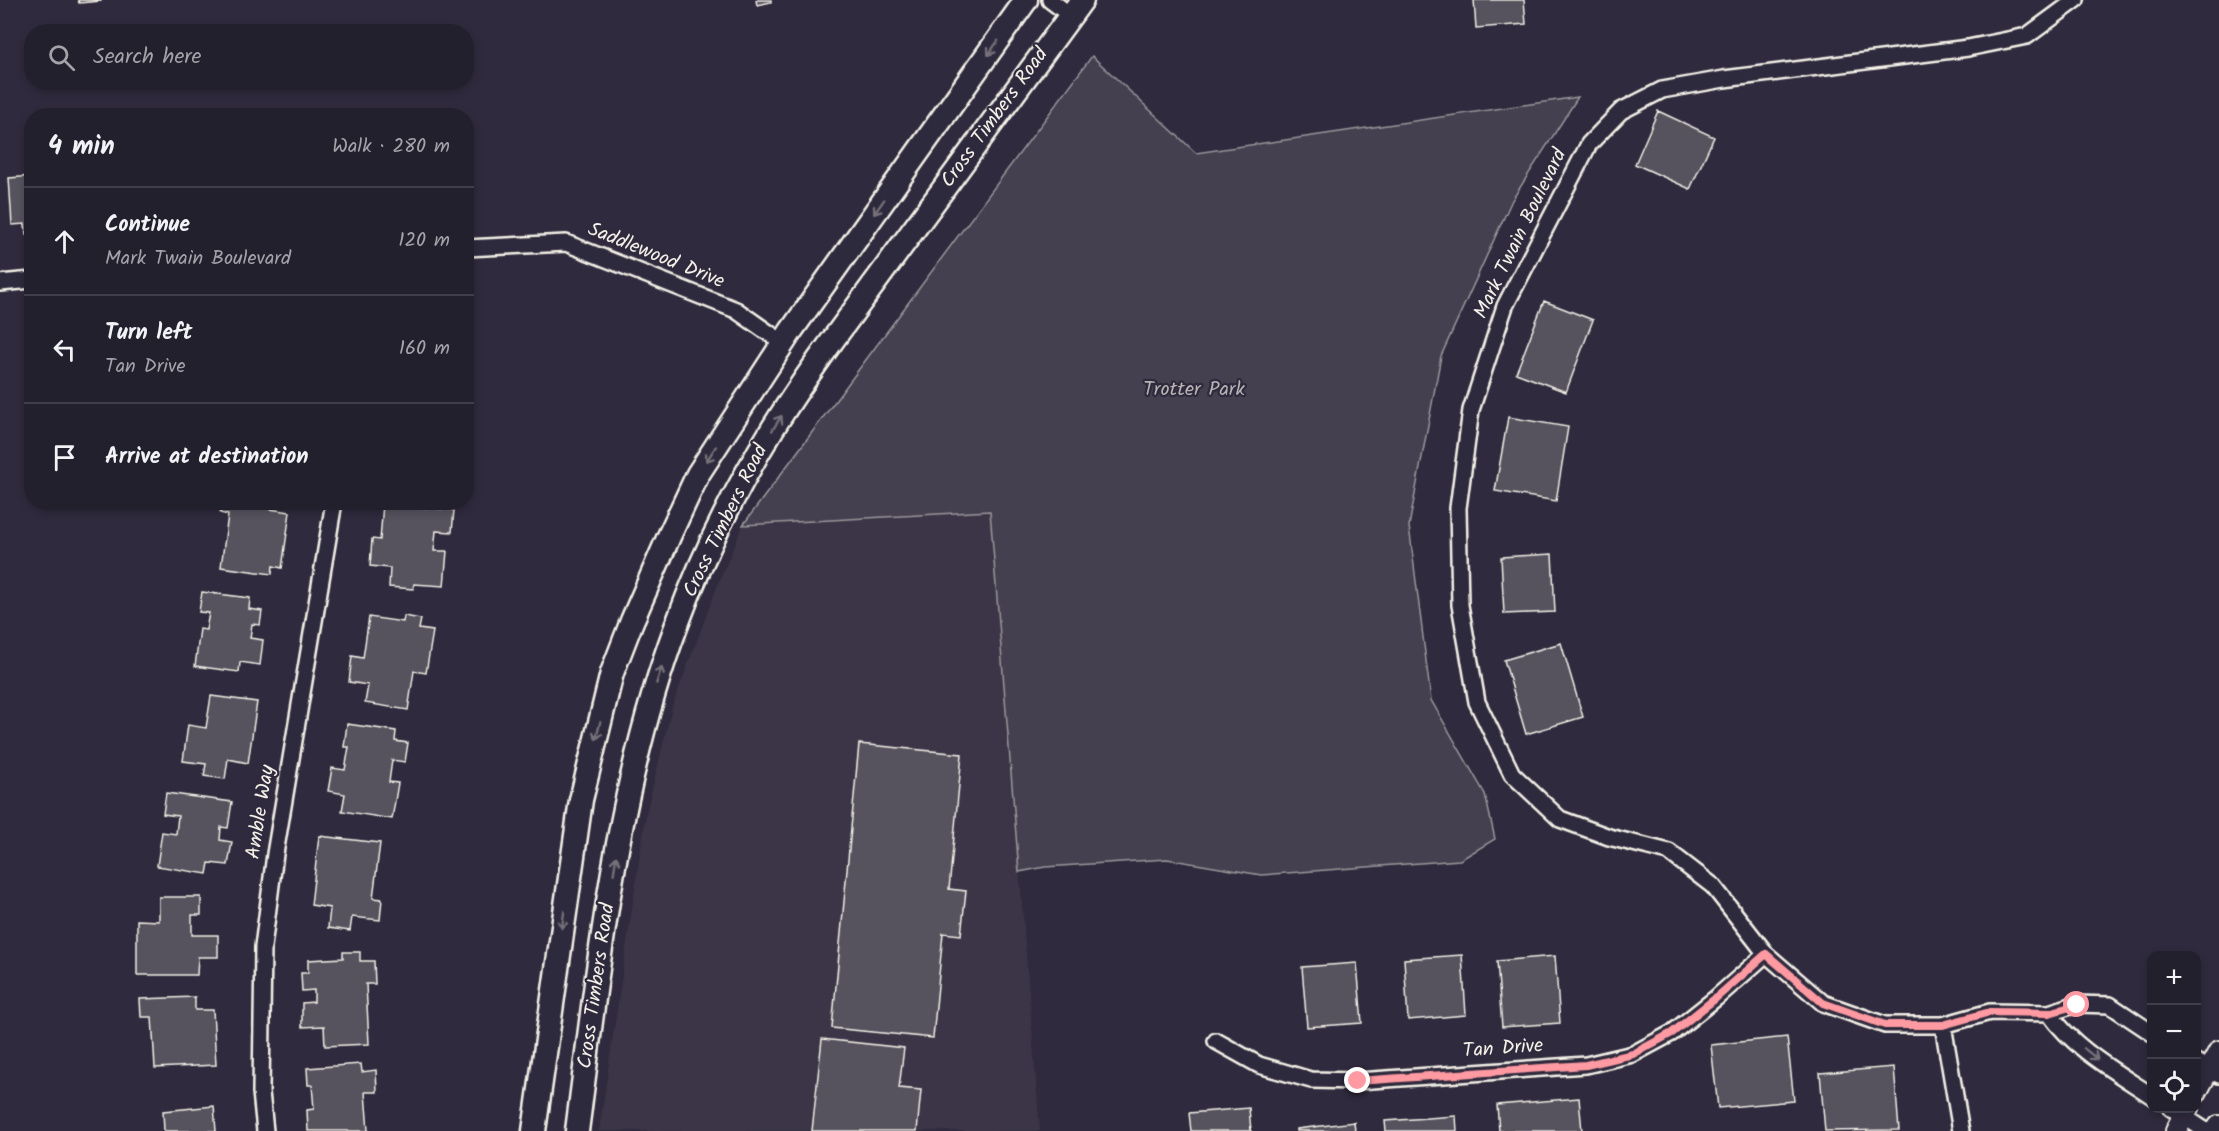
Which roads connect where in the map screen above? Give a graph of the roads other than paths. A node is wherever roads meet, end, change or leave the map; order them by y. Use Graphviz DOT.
graph roads {
  1 [pos="1026,0"];
  2 [pos="1050,0"];
  3 [pos="2076,0"];
  4 [pos="1076,8"];
  5 [pos="474,248"];
  6 [pos="24,281"];
  7 [pos="0,283"];
  8 [pos="783,343"];
  9 [pos="333,510"];
  10 [pos="1766,954"];
  11 [pos="2049,1013"];
  12 [pos="1943,1025"];
  13 [pos="2147,1030"];
  14 [pos="1216,1041"];
  15 [pos="2219,1051"];
  16 [pos="2208,1069"];
  17 [pos="2201,1083"];
  18 [pos="2147,1093"];
  19 [pos="2179,1116"];
  20 [pos="2219,1126"];
  21 [pos="265,1131"];
  22 [pos="534,1131"];
  23 [pos="577,1131"];
  24 [pos="1961,1131"];
  25 [pos="2206,1131"];
  26 [pos="2216,1131"];
  1 -- 8 [label="main road, Cross Timbers Road, one-way"];
  2 -- 4 [label="street"];
  3 -- 10 [label="street, Mark Twain Boulevard"];
  23 -- 4 [label="main road, Cross Timbers Road, one-way"];
  5 -- 8 [label="street, Saddlewood Drive"];
  6 -- 7 [label="street"];
  8 -- 22 [label="main road, Cross Timbers Road, one-way"];
  9 -- 21 [label="street, Amble Way"];
  10 -- 12 [label="street, Mark Twain Boulevard"];
  10 -- 14 [label="street, Tan Drive"];
  11 -- 12 [label="street, Mark Twain Boulevard"];
  11 -- 13 [label="street, Mark Twain Boulevard"];
  11 -- 18 [label="street, one-way"];
  12 -- 24 [label="street"];
  15 -- 16 [label="main road"];
  16 -- 17 [label="main road"];
  19 -- 25 [label="street"];
  20 -- 26 [label="main road"];
}
